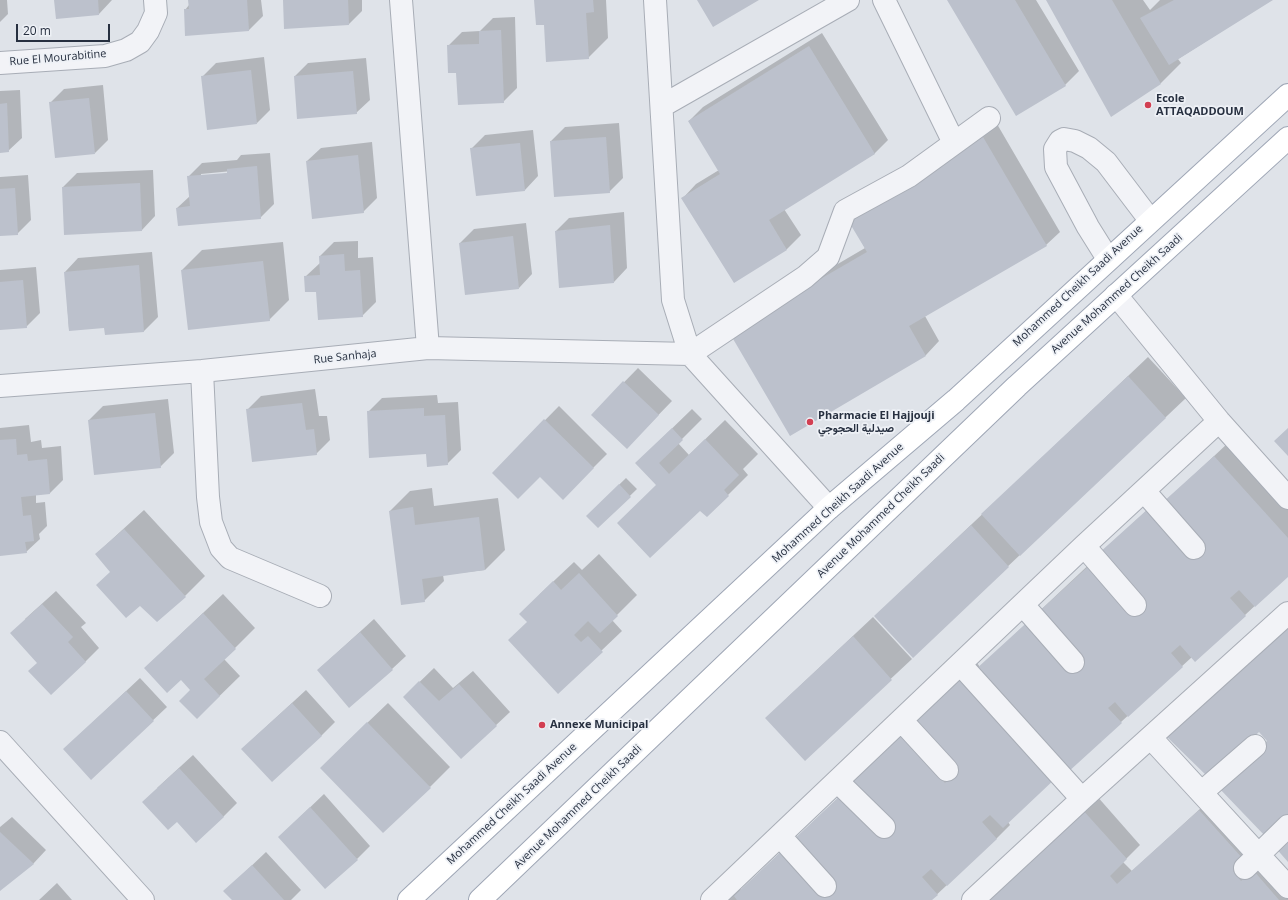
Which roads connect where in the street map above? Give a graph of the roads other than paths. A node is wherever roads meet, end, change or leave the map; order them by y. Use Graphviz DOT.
graph roads {
  1 [pos="155,0"];
  2 [pos="401,0"];
  3 [pos="655,0"];
  4 [pos="848,0"];
  5 [pos="884,0"];
  6 [pos="0,63"];
  7 [pos="1288,94"];
  8 [pos="662,106"];
  9 [pos="989,118"];
  10 [pos="1288,138"];
  11 [pos="954,143"];
  12 [pos="1150,220"];
  13 [pos="1108,259"];
  14 [pos="1116,295"];
  15 [pos="428,348"];
  16 [pos="690,354"];
  17 [pos="202,371"];
  18 [pos="0,386"];
  19 [pos="1219,421"];
  20 [pos="1144,492"];
  21 [pos="1288,498"];
  22 [pos="829,508"];
  23 [pos="1084,546"];
  24 [pos="1194,548"];
  25 [pos="320,596"];
  26 [pos="1023,605"];
  27 [pos="1136,605"];
  28 [pos="1288,614"];
  29 [pos="1073,662"];
  30 [pos="961,665"];
  31 [pos="902,721"];
  32 [pos="1151,738"];
  33 [pos="0,742"];
  34 [pos="1255,746"];
  35 [pos="947,770"];
  36 [pos="838,782"];
  37 [pos="1202,792"];
  38 [pos="1082,799"];
  39 [pos="1288,826"];
  40 [pos="884,827"];
  41 [pos="780,836"];
  42 [pos="1252,861"];
  43 [pos="826,886"];
  44 [pos="1288,887"];
  45 [pos="722,897"];
  46 [pos="143,900"];
  47 [pos="409,900"];
  48 [pos="480,900"];
  49 [pos="973,900"];
  1 -- 6 [label="street, Rue El Mourabitine"];
  2 -- 15 [label="street"];
  3 -- 8 [label="street"];
  4 -- 8 [label="street"];
  5 -- 11 [label="street"];
  7 -- 12 [label="main road, Mohammed Cheikh Saadi Avenue"];
  8 -- 16 [label="street"];
  9 -- 11 [label="street"];
  10 -- 14 [label="main road, Avenue Mohammed Cheikh Saadi"];
  11 -- 16 [label="street"];
  12 -- 13 [label="main road, Mohammed Cheikh Saadi Avenue"];
  12 -- 13 [label="street"];
  13 -- 22 [label="main road, Mohammed Cheikh Saadi Avenue"];
  14 -- 19 [label="street"];
  14 -- 48 [label="main road, Avenue Mohammed Cheikh Saadi"];
  15 -- 16 [label="street, Rue Sanhaja"];
  15 -- 17 [label="street, Rue Sanhaja"];
  16 -- 22 [label="street"];
  17 -- 18 [label="street, Rue Sanhaja"];
  17 -- 25 [label="street"];
  19 -- 20 [label="street"];
  19 -- 21 [label="street"];
  20 -- 23 [label="street"];
  20 -- 24 [label="street"];
  22 -- 47 [label="main road, Mohammed Cheikh Saadi Avenue"];
  23 -- 26 [label="street"];
  23 -- 27 [label="street"];
  26 -- 29 [label="street"];
  26 -- 30 [label="street"];
  28 -- 32 [label="street"];
  30 -- 31 [label="street"];
  30 -- 38 [label="street"];
  31 -- 35 [label="street"];
  31 -- 36 [label="street"];
  32 -- 37 [label="street"];
  32 -- 38 [label="street"];
  33 -- 46 [label="street"];
  34 -- 37 [label="street"];
  36 -- 40 [label="street"];
  36 -- 41 [label="street"];
  37 -- 42 [label="street"];
  38 -- 49 [label="street"];
  39 -- 42 [label="street"];
  41 -- 43 [label="street"];
  41 -- 45 [label="street"];
  42 -- 44 [label="street"];
}
